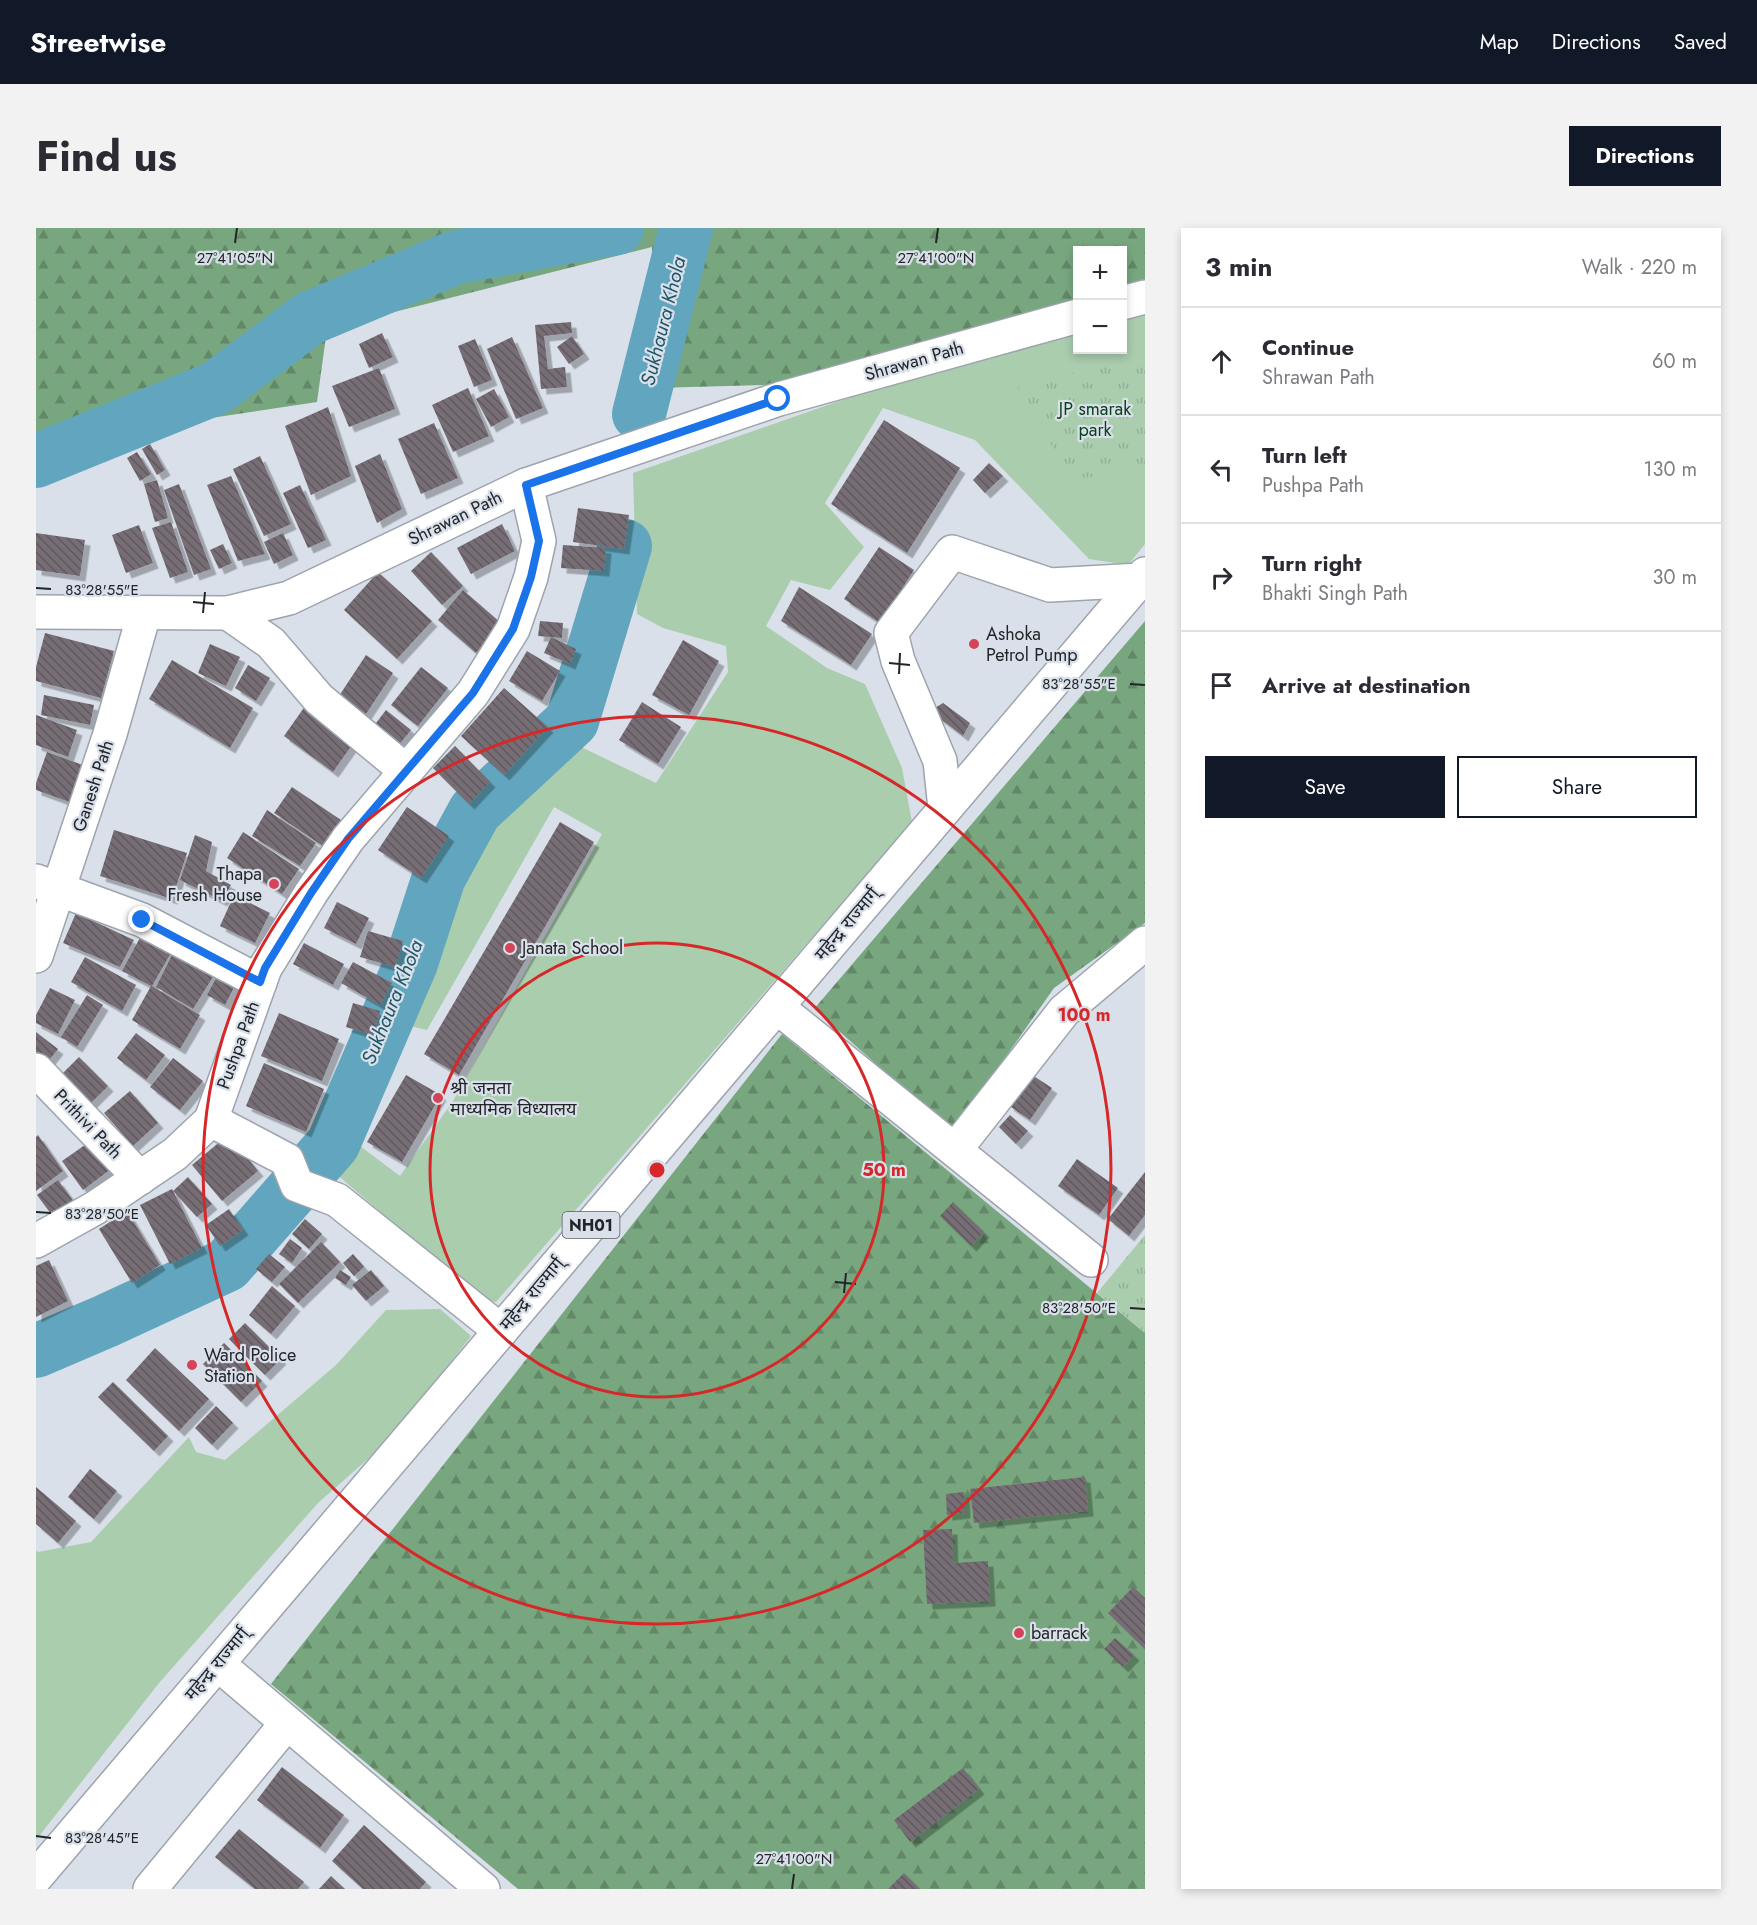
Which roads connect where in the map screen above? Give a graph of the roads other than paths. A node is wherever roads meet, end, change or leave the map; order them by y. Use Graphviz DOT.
graph roads {
  1 [pos="1145,297"];
  2 [pos="1127,302"];
  3 [pos="1073,317"];
  4 [pos="526,485"];
  5 [pos="1142,577"];
  6 [pos="36,612"];
  7 [pos="228,613"];
  8 [pos="144,614"];
  9 [pos="405,770"];
  10 [pos="945,808"];
  11 [pos="48,885"];
  12 [pos="1145,943"];
  13 [pos="36,956"];
  14 [pos="260,982"];
  15 [pos="777,1007"];
  16 [pos="36,1070"];
  17 [pos="211,1120"];
  18 [pos="955,1150"];
  19 [pos="140,1178"];
  20 [pos="36,1242"];
  21 [pos="1091,1260"];
  22 [pos="501,1331"];
  23 [pos="218,1664"];
  24 [pos="287,1723"];
  25 [pos="36,1876"];
  26 [pos="470,1884"];
  27 [pos="150,1889"];
  1 -- 2 [label="main road"];
  3 -- 4 [label="main road, Shrawan Path"];
  4 -- 7 [label="main road, Shrawan Path"];
  4 -- 9 [label="main road, Pushpa Path"];
  5 -- 10 [label="main road, महेन्द्र राज्मार्ग् / NH01"];
  5 -- 10 [label="main road"];
  6 -- 8 [label="main road, Shrawan Path"];
  7 -- 8 [label="main road, Shrawan Path"];
  7 -- 9 [label="main road"];
  8 -- 11 [label="main road, Ganesh Path"];
  9 -- 14 [label="main road, Pushpa Path"];
  10 -- 15 [label="main road, महेन्द्र राज्मार्ग् / NH01"];
  11 -- 13 [label="main road, Ganesh Path"];
  11 -- 14 [label="main road"];
  12 -- 18 [label="main road"];
  14 -- 17 [label="main road, Pushpa Path"];
  15 -- 18 [label="main road"];
  15 -- 22 [label="main road, महेन्द्र राज्मार्ग् / NH01"];
  16 -- 19 [label="main road, Prithivi Path"];
  17 -- 19 [label="main road, Pushpa Path"];
  17 -- 22 [label="main road"];
  18 -- 21 [label="main road"];
  19 -- 20 [label="main road, Pushpa Path"];
  22 -- 23 [label="main road, महेन्द्र राज्मार्ग् / NH01"];
  23 -- 24 [label="main road"];
  23 -- 25 [label="main road, महेन्द्र राज्मार्ग् / NH01"];
  24 -- 26 [label="main road"];
  24 -- 27 [label="main road"];
}
